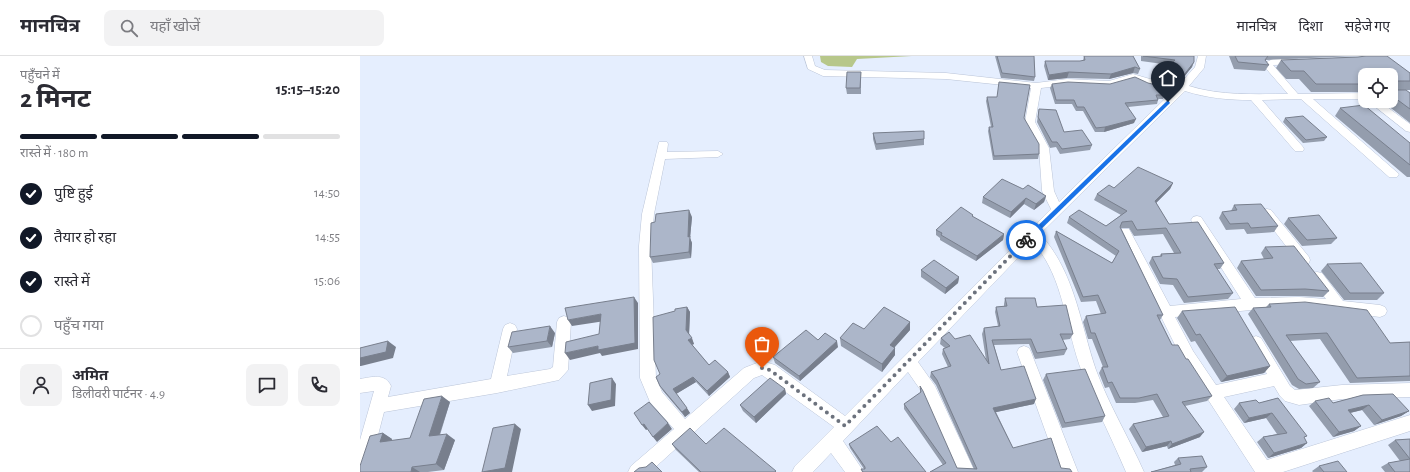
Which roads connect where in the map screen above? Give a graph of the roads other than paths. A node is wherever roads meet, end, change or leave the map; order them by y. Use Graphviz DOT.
graph roads {
  1 [pos="808,56"];
  2 [pos="1202,56"];
  3 [pos="1303,62"];
  4 [pos="1036,86"];
  5 [pos="1181,89"];
  6 [pos="1299,96"];
  7 [pos="1358,96"];
  8 [pos="1254,97"];
  9 [pos="1382,108"];
  10 [pos="1410,129"];
  11 [pos="1299,149"];
  12 [pos="718,154"];
  13 [pos="1393,174"];
  14 [pos="1264,209"];
  15 [pos="1057,210"];
  16 [pos="1196,220"];
  17 [pos="1125,232"];
  18 [pos="1033,234"];
  19 [pos="1251,304"];
  20 [pos="1234,306"];
  21 [pos="1339,306"];
  22 [pos="1166,312"];
  23 [pos="1380,312"];
  24 [pos="1242,319"];
  25 [pos="564,322"];
  26 [pos="510,329"];
  27 [pos="1250,332"];
  28 [pos="1024,352"];
  29 [pos="909,361"];
  30 [pos="1277,378"];
  31 [pos="360,386"];
  32 [pos="497,386"];
  33 [pos="1410,390"];
  34 [pos="1211,393"];
  35 [pos="378,406"];
  36 [pos="1410,423"];
  37 [pos="845,426"];
  38 [pos="685,430"];
  39 [pos="832,440"];
  40 [pos="360,470"];
  41 [pos="1264,471"];
  42 [pos="637,472"];
  43 [pos="801,472"];
  44 [pos="855,472"];
  45 [pos="966,472"];
  46 [pos="1069,472"];
  47 [pos="1135,472"];
  1 -- 4 [label="street"];
  2 -- 5 [label="street"];
  3 -- 6 [label="street"];
  4 -- 5 [label="street"];
  4 -- 15 [label="street"];
  5 -- 8 [label="street"];
  5 -- 15 [label="street"];
  6 -- 7 [label="street"];
  6 -- 8 [label="street"];
  6 -- 13 [label="street"];
  8 -- 11 [label="street"];
  9 -- 10 [label="street"];
  12 -- 38 [label="street"];
  14 -- 21 [label="street"];
  15 -- 18 [label="street"];
  16 -- 19 [label="street"];
  17 -- 22 [label="street"];
  18 -- 29 [label="street"];
  18 -- 47 [label="street"];
  19 -- 20 [label="street"];
  19 -- 21 [label="street"];
  20 -- 22 [label="street"];
  20 -- 24 [label="street"];
  21 -- 23 [label="street"];
  22 -- 34 [label="street"];
  25 -- 32 [label="street"];
  26 -- 32 [label="street"];
  27 -- 30 [label="street"];
  28 -- 46 [label="street"];
  29 -- 37 [label="street"];
  29 -- 45 [label="street"];
  30 -- 33 [label="street"];
  30 -- 34 [label="street"];
  31 -- 35 [label="street"];
  32 -- 35 [label="street"];
  34 -- 41 [label="street"];
  35 -- 40 [label="street"];
  36 -- 41 [label="street"];
  37 -- 38 [label="street"];
  37 -- 39 [label="street"];
  38 -- 42 [label="street"];
  39 -- 43 [label="street"];
  39 -- 44 [label="street"];
}
